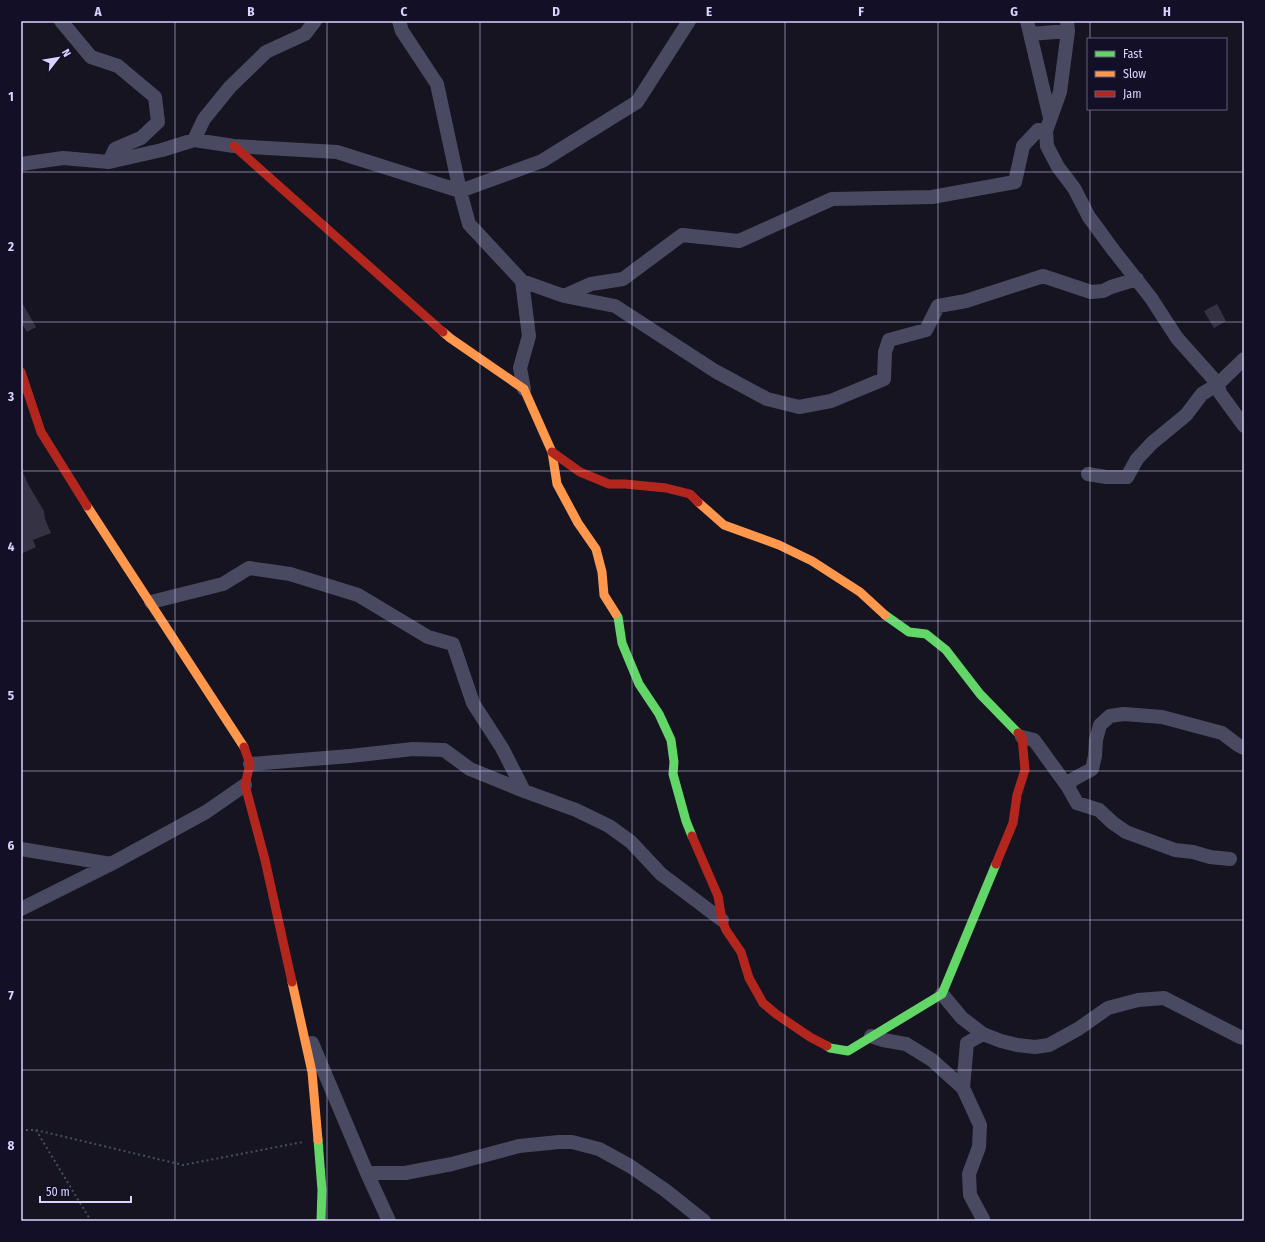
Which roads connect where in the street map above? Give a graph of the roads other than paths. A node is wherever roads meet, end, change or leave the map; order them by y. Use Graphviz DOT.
graph roads {
  1 [pos="61,21"];
  2 [pos="315,21"];
  3 [pos="399,21"];
  4 [pos="689,21"];
  5 [pos="1068,26"];
  6 [pos="1029,28"];
  7 [pos="1048,125"];
  8 [pos="194,140"];
  9 [pos="234,146"];
  10 [pos="109,162"];
  11 [pos="21,164"];
  12 [pos="460,191"];
  13 [pos="1137,279"];
  14 [pos="522,281"];
  15 [pos="564,296"];
  16 [pos="1244,359"];
  17 [pos="21,372"];
  18 [pos="1218,384"];
  19 [pos="524,389"];
  20 [pos="1244,426"];
  21 [pos="552,452"];
  22 [pos="1088,474"];
  23 [pos="151,602"];
  24 [pos="1022,737"];
  25 [pos="1244,748"];
  26 [pos="250,764"];
  27 [pos="245,785"];
  28 [pos="1068,787"];
  29 [pos="524,791"];
  30 [pos="21,849"];
  31 [pos="1230,859"];
  32 [pos="111,864"];
  33 [pos="21,909"];
  34 [pos="722,920"];
  35 [pos="942,994"];
  36 [pos="298,1010"];
  37 [pos="983,1034"];
  38 [pos="871,1036"];
  39 [pos="1244,1038"];
  40 [pos="963,1088"];
  41 [pos="366,1173"];
  42 [pos="981,1220"];
  43 [pos="321,1221"];
  44 [pos="389,1221"];
  45 [pos="704,1221"];
  1 -- 10 [label="street"];
  2 -- 8 [label="street"];
  3 -- 12 [label="street"];
  4 -- 12 [label="street"];
  5 -- 6 [label="street"];
  5 -- 7 [label="street"];
  6 -- 7 [label="street"];
  7 -- 13 [label="street"];
  7 -- 15 [label="street"];
  8 -- 9 [label="street"];
  8 -- 10 [label="street"];
  9 -- 12 [label="street"];
  9 -- 19 [label="street"];
  10 -- 11 [label="street"];
  12 -- 14 [label="street"];
  13 -- 15 [label="street"];
  13 -- 18 [label="street"];
  14 -- 15 [label="street"];
  14 -- 19 [label="street"];
  16 -- 18 [label="street"];
  17 -- 23 [label="street"];
  18 -- 20 [label="street"];
  18 -- 22 [label="street"];
  19 -- 21 [label="street"];
  21 -- 24 [label="street"];
  21 -- 34 [label="street"];
  23 -- 26 [label="street"];
  23 -- 29 [label="street"];
  24 -- 28 [label="street"];
  24 -- 35 [label="street"];
  25 -- 28 [label="street"];
  26 -- 27 [label="street"];
  26 -- 29 [label="street"];
  27 -- 32 [label="street"];
  27 -- 36 [label="street"];
  28 -- 31 [label="street"];
  29 -- 34 [label="street"];
  30 -- 32 [label="street"];
  32 -- 33 [label="street"];
  34 -- 38 [label="street"];
  35 -- 37 [label="street"];
  35 -- 38 [label="street"];
  36 -- 41 [label="street"];
  36 -- 43 [label="street"];
  37 -- 39 [label="street"];
  37 -- 40 [label="street"];
  38 -- 40 [label="street"];
  40 -- 42 [label="street"];
  41 -- 44 [label="street"];
  41 -- 45 [label="street"];
}
